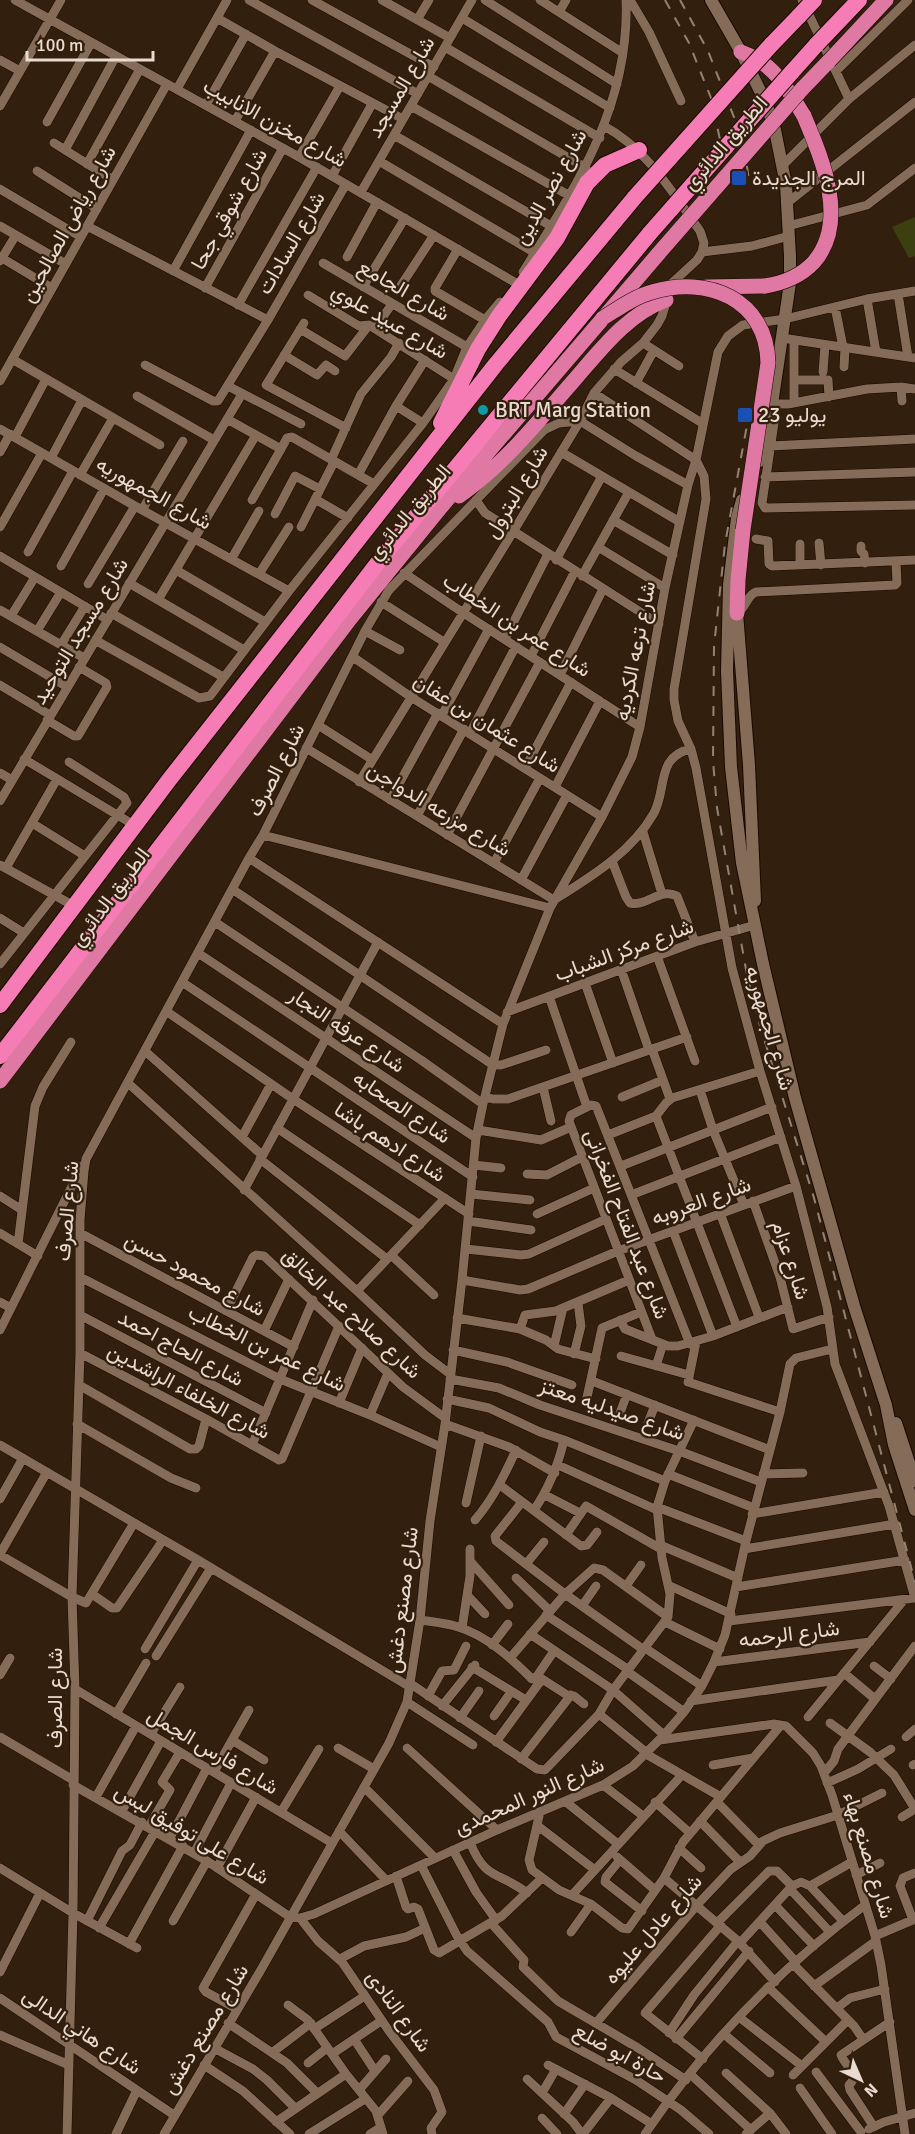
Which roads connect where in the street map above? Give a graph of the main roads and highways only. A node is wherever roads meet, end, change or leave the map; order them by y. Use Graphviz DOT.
graph roads {
  1 [pos="711,0"];
  2 [pos="814,0"];
  3 [pos="859,0"];
  4 [pos="886,0"];
  5 [pos="741,52"];
  6 [pos="639,150"];
  7 [pos="703,287"];
  8 [pos="666,300"];
  9 [pos="603,318"];
  10 [pos="482,448"];
  11 [pos="423,456"];
  12 [pos="441,507"];
  13 [pos="732,612"];
  14 [pos="755,925"];
  15 [pos="0,1005"];
  16 [pos="0,1056"];
  17 [pos="0,1081"];
  18 [pos="886,1405"];
  19 [pos="915,1481"];
  20 [pos="915,1510"];
  1 -- 5 [label="main road, شارع الجمهوريه"];
  2 -- 11 [label="highway, الطريق الدائري, bridge"];
  3 -- 10 [label="highway, الطريق الدائري, bridge"];
  4 -- 9 [label="highway, الطريق الدائري, bridge"];
  5 -- 7 [label="highway, bridge"];
  5 -- 13 [label="main road, شارع الجمهوريه"];
  6 -- 11 [label="highway"];
  7 -- 9 [label="highway, bridge"];
  7 -- 13 [label="highway, bridge"];
  8 -- 12 [label="highway"];
  9 -- 10 [label="highway, الطريق الدائري"];
  10 -- 12 [label="highway, الطريق الدائري"];
  10 -- 16 [label="highway, الطريق الدائري"];
  11 -- 15 [label="highway, الطريق الدائري"];
  12 -- 17 [label="highway, الطريق الدائري"];
  13 -- 14 [label="main road, شارع الجمهوريه"];
  13 -- 14 [label="main road, شارع الجمهوريه"];
  14 -- 18 [label="main road, شارع الجمهوريه"];
  18 -- 19 [label="main road, شارع الجمهوريه"];
  18 -- 20 [label="main road, شارع الجمهوريه"];
}
